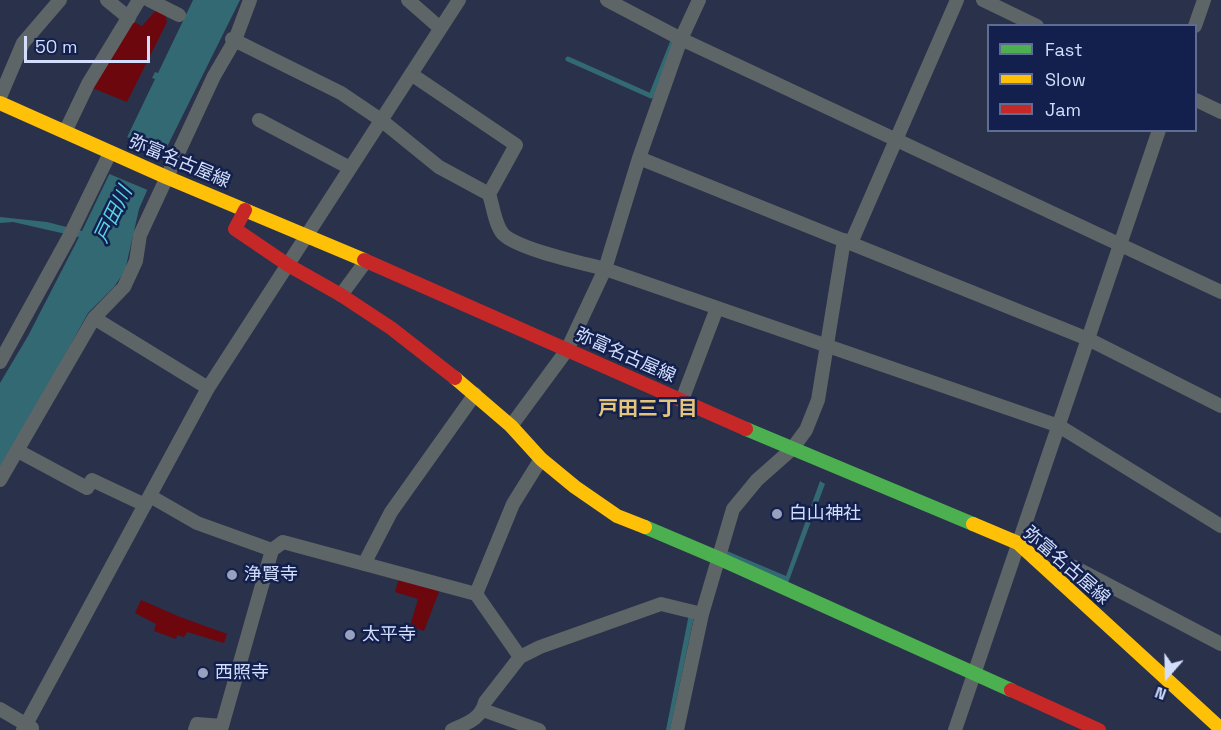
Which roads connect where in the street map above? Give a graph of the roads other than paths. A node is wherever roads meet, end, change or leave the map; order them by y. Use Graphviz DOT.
graph roads {
  1 [pos="60,0"];
  2 [pos="107,0"];
  3 [pos="139,0"];
  4 [pos="149,0"];
  5 [pos="250,0"];
  6 [pos="408,0"];
  7 [pos="459,0"];
  8 [pos="607,0"];
  9 [pos="699,0"];
  10 [pos="957,0"];
  11 [pos="983,0"];
  12 [pos="1203,0"];
  13 [pos="179,15"];
  14 [pos="129,18"];
  15 [pos="1033,24"];
  16 [pos="1196,24"];
  17 [pos="440,28"];
  18 [pos="681,39"];
  19 [pos="234,40"];
  20 [pos="411,74"];
  21 [pos="0,97"];
  22 [pos="1197,100"];
  23 [pos="0,103"];
  24 [pos="1221,112"];
  25 [pos="259,120"];
  26 [pos="381,120"];
  27 [pos="65,132"];
  28 [pos="1158,132"];
  29 [pos="895,141"];
  30 [pos="111,153"];
  31 [pos="639,158"];
  32 [pos="350,168"];
  33 [pos="164,176"];
  34 [pos="489,195"];
  35 [pos="245,210"];
  36 [pos="307,235"];
  37 [pos="847,241"];
  38 [pos="1120,245"];
  39 [pos="366,261"];
  40 [pos="288,266"];
  41 [pos="605,269"];
  42 [pos="1221,292"];
  43 [pos="341,295"];
  44 [pos="717,308"];
  45 [pos="94,318"];
  46 [pos="1088,339"];
  47 [pos="827,346"];
  48 [pos="567,350"];
  49 [pos="0,362"];
  50 [pos="208,388"];
  51 [pos="475,394"];
  52 [pos="682,400"];
  53 [pos="1221,406"];
  54 [pos="511,426"];
  55 [pos="1059,426"];
  56 [pos="792,449"];
  57 [pos="18,451"];
  58 [pos="541,459"];
  59 [pos="0,480"];
  60 [pos="147,501"];
  61 [pos="1221,526"];
  62 [pos="1018,543"];
  63 [pos="272,550"];
  64 [pos="718,558"];
  65 [pos="364,564"];
  66 [pos="1060,582"];
  67 [pos="476,594"];
  68 [pos="702,614"];
  69 [pos="1221,644"];
  70 [pos="520,657"];
  71 [pos="975,674"];
  72 [pos="0,709"];
  73 [pos="483,710"];
  74 [pos="28,728"];
  75 [pos="1221,729"];
  76 [pos="195,730"];
  77 [pos="452,730"];
  78 [pos="539,730"];
  79 [pos="677,730"];
  80 [pos="955,730"];
  81 [pos="1099,730"];
  1 -- 21 [label="street"];
  2 -- 14 [label="street"];
  3 -- 14 [label="street"];
  4 -- 13 [label="street"];
  5 -- 19 [label="street"];
  6 -- 17 [label="street"];
  7 -- 17 [label="street"];
  8 -- 18 [label="street"];
  9 -- 18 [label="street"];
  10 -- 29 [label="street"];
  11 -- 15 [label="street"];
  12 -- 16 [label="street"];
  14 -- 27 [label="street"];
  17 -- 20 [label="street"];
  18 -- 29 [label="street"];
  18 -- 31 [label="street"];
  19 -- 26 [label="street"];
  19 -- 33 [label="street"];
  20 -- 26 [label="street"];
  20 -- 34 [label="street"];
  22 -- 24 [label="street"];
  23 -- 27 [label="main road, 弥富名古屋線"];
  25 -- 32 [label="street"];
  26 -- 32 [label="street"];
  26 -- 34 [label="street"];
  27 -- 30 [label="main road, 弥富名古屋線"];
  28 -- 38 [label="street"];
  29 -- 37 [label="street"];
  29 -- 38 [label="street"];
  30 -- 33 [label="main road, 弥富名古屋線"];
  30 -- 49 [label="street"];
  31 -- 37 [label="street"];
  31 -- 41 [label="street"];
  32 -- 36 [label="street"];
  33 -- 35 [label="main road, 弥富名古屋線"];
  33 -- 45 [label="street"];
  34 -- 41 [label="street"];
  35 -- 36 [label="main road, 弥富名古屋線"];
  35 -- 40 [label="main road"];
  36 -- 39 [label="main road, 弥富名古屋線"];
  36 -- 40 [label="street"];
  37 -- 46 [label="street"];
  37 -- 47 [label="street"];
  38 -- 42 [label="street"];
  38 -- 46 [label="street"];
  39 -- 43 [label="street"];
  39 -- 48 [label="main road, 弥富名古屋線"];
  40 -- 43 [label="main road"];
  40 -- 50 [label="street"];
  41 -- 44 [label="street"];
  41 -- 48 [label="street"];
  43 -- 51 [label="main road"];
  44 -- 47 [label="street"];
  44 -- 52 [label="street"];
  45 -- 50 [label="street"];
  45 -- 57 [label="street"];
  46 -- 53 [label="street"];
  46 -- 55 [label="street"];
  47 -- 55 [label="street"];
  47 -- 56 [label="street"];
  48 -- 52 [label="main road, 弥富名古屋線"];
  48 -- 54 [label="street"];
  50 -- 60 [label="street"];
  51 -- 54 [label="main road"];
  51 -- 65 [label="street"];
  52 -- 56 [label="main road, 弥富名古屋線"];
  54 -- 58 [label="main road"];
  55 -- 61 [label="street"];
  55 -- 62 [label="street"];
  56 -- 62 [label="main road, 弥富名古屋線"];
  56 -- 64 [label="street"];
  57 -- 59 [label="street"];
  57 -- 60 [label="street"];
  58 -- 64 [label="main road"];
  58 -- 67 [label="street"];
  60 -- 63 [label="street"];
  60 -- 74 [label="street"];
  62 -- 66 [label="main road, 弥富名古屋線"];
  62 -- 71 [label="street"];
  63 -- 65 [label="street"];
  63 -- 76 [label="street"];
  64 -- 68 [label="street"];
  64 -- 71 [label="main road"];
  65 -- 67 [label="street"];
  66 -- 69 [label="street"];
  66 -- 75 [label="main road, 弥富名古屋線"];
  67 -- 70 [label="street"];
  68 -- 70 [label="street"];
  68 -- 79 [label="street"];
  70 -- 73 [label="street"];
  71 -- 80 [label="street"];
  71 -- 81 [label="main road"];
  72 -- 74 [label="street"];
  73 -- 77 [label="street"];
  73 -- 78 [label="street"];
}
